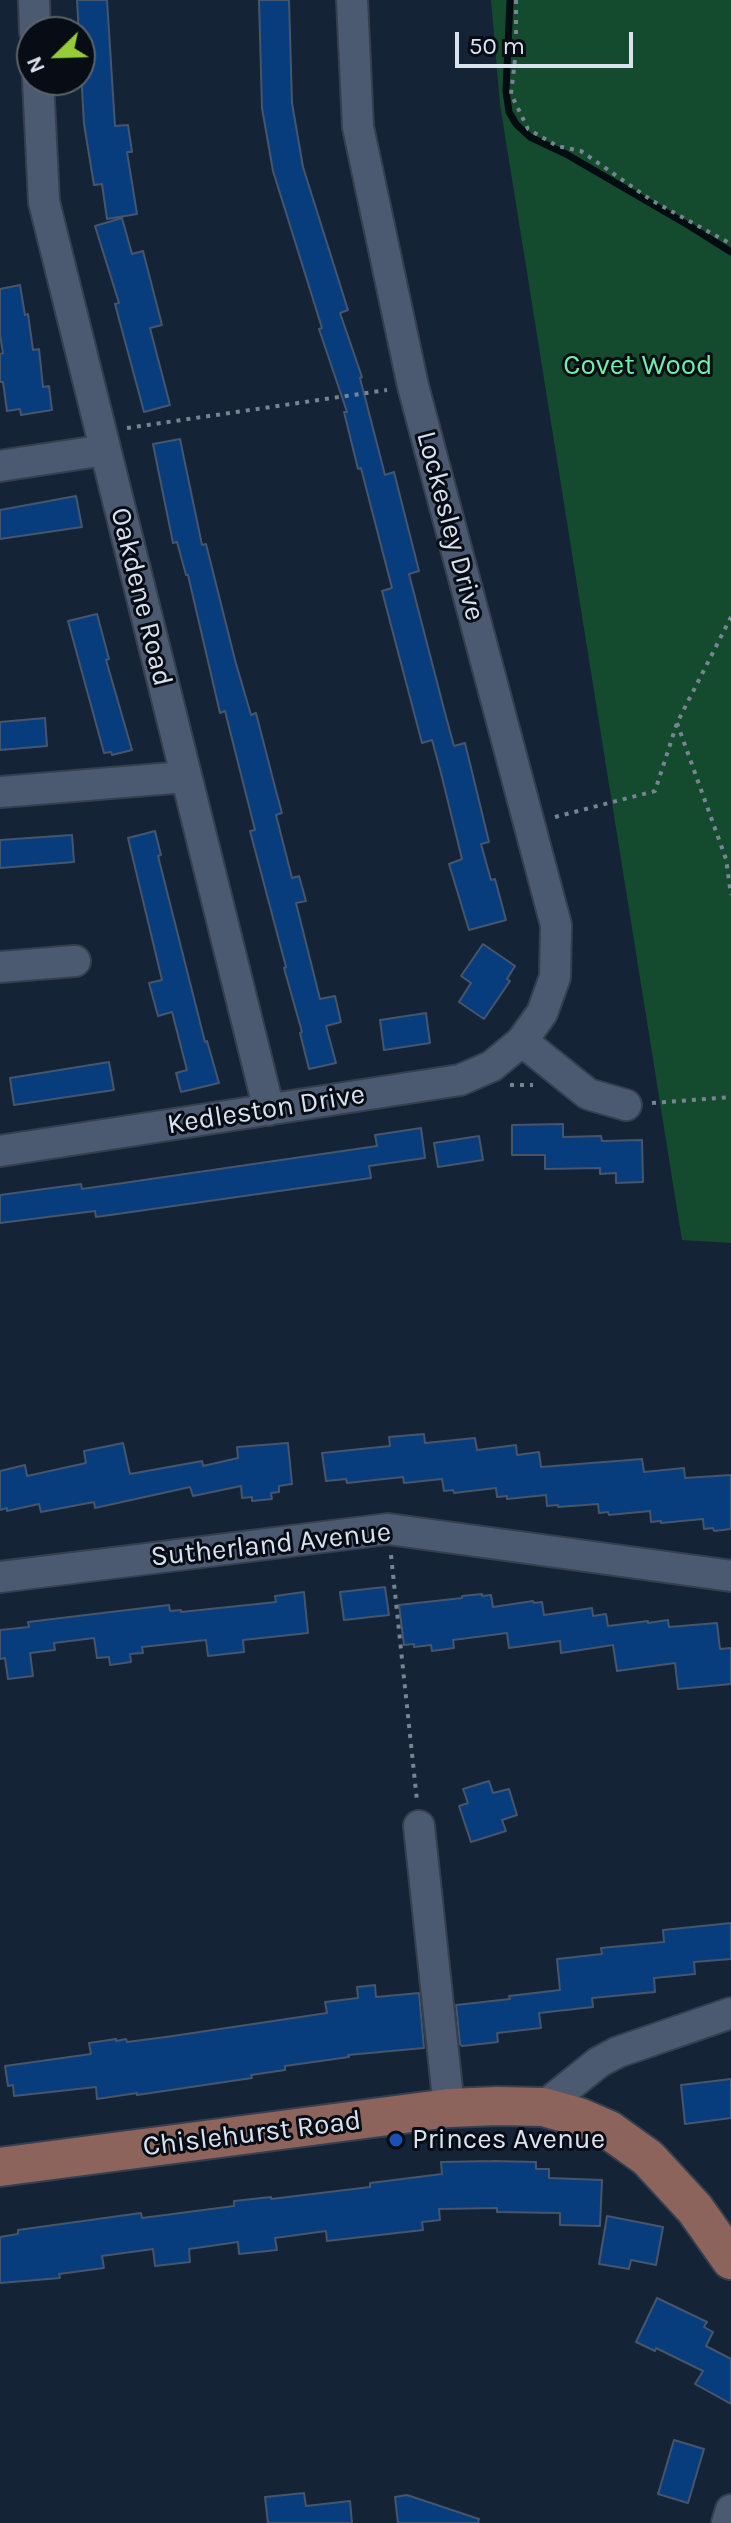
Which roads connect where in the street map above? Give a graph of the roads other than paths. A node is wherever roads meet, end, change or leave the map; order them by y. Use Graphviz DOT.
graph roads {
  1 [pos="352,0"];
  2 [pos="39,96"];
  3 [pos="102,441"];
  4 [pos="0,466"];
  5 [pos="185,777"];
  6 [pos="0,792"];
  7 [pos="75,961"];
  8 [pos="0,967"];
  9 [pos="522,1041"];
  10 [pos="626,1105"];
  11 [pos="269,1110"];
  12 [pos="1,1146"];
  13 [pos="731,1576"];
  14 [pos="0,1577"];
  15 [pos="419,1826"];
  16 [pos="731,2013"];
  17 [pos="543,2107"];
  18 [pos="449,2108"];
  19 [pos="0,2167"];
  20 [pos="731,2260"];
  21 [pos="731,2510"];
  22 [pos="727,2523"];
  1 -- 9 [label="street, Lockesley Drive"];
  2 -- 3 [label="street, Oakdene Road"];
  3 -- 4 [label="street"];
  3 -- 5 [label="street, Oakdene Road"];
  5 -- 6 [label="street"];
  5 -- 11 [label="street, Oakdene Road"];
  7 -- 8 [label="street"];
  9 -- 10 [label="street"];
  9 -- 11 [label="street, Kedleston Drive"];
  11 -- 12 [label="street, Kedleston Drive"];
  13 -- 14 [label="street, Sutherland Avenue"];
  15 -- 18 [label="street"];
  16 -- 17 [label="street"];
  17 -- 18 [label="main road, Chislehurst Road"];
  17 -- 20 [label="main road, Chislehurst Road"];
  18 -- 19 [label="main road, Chislehurst Road"];
  21 -- 22 [label="street"];
}
